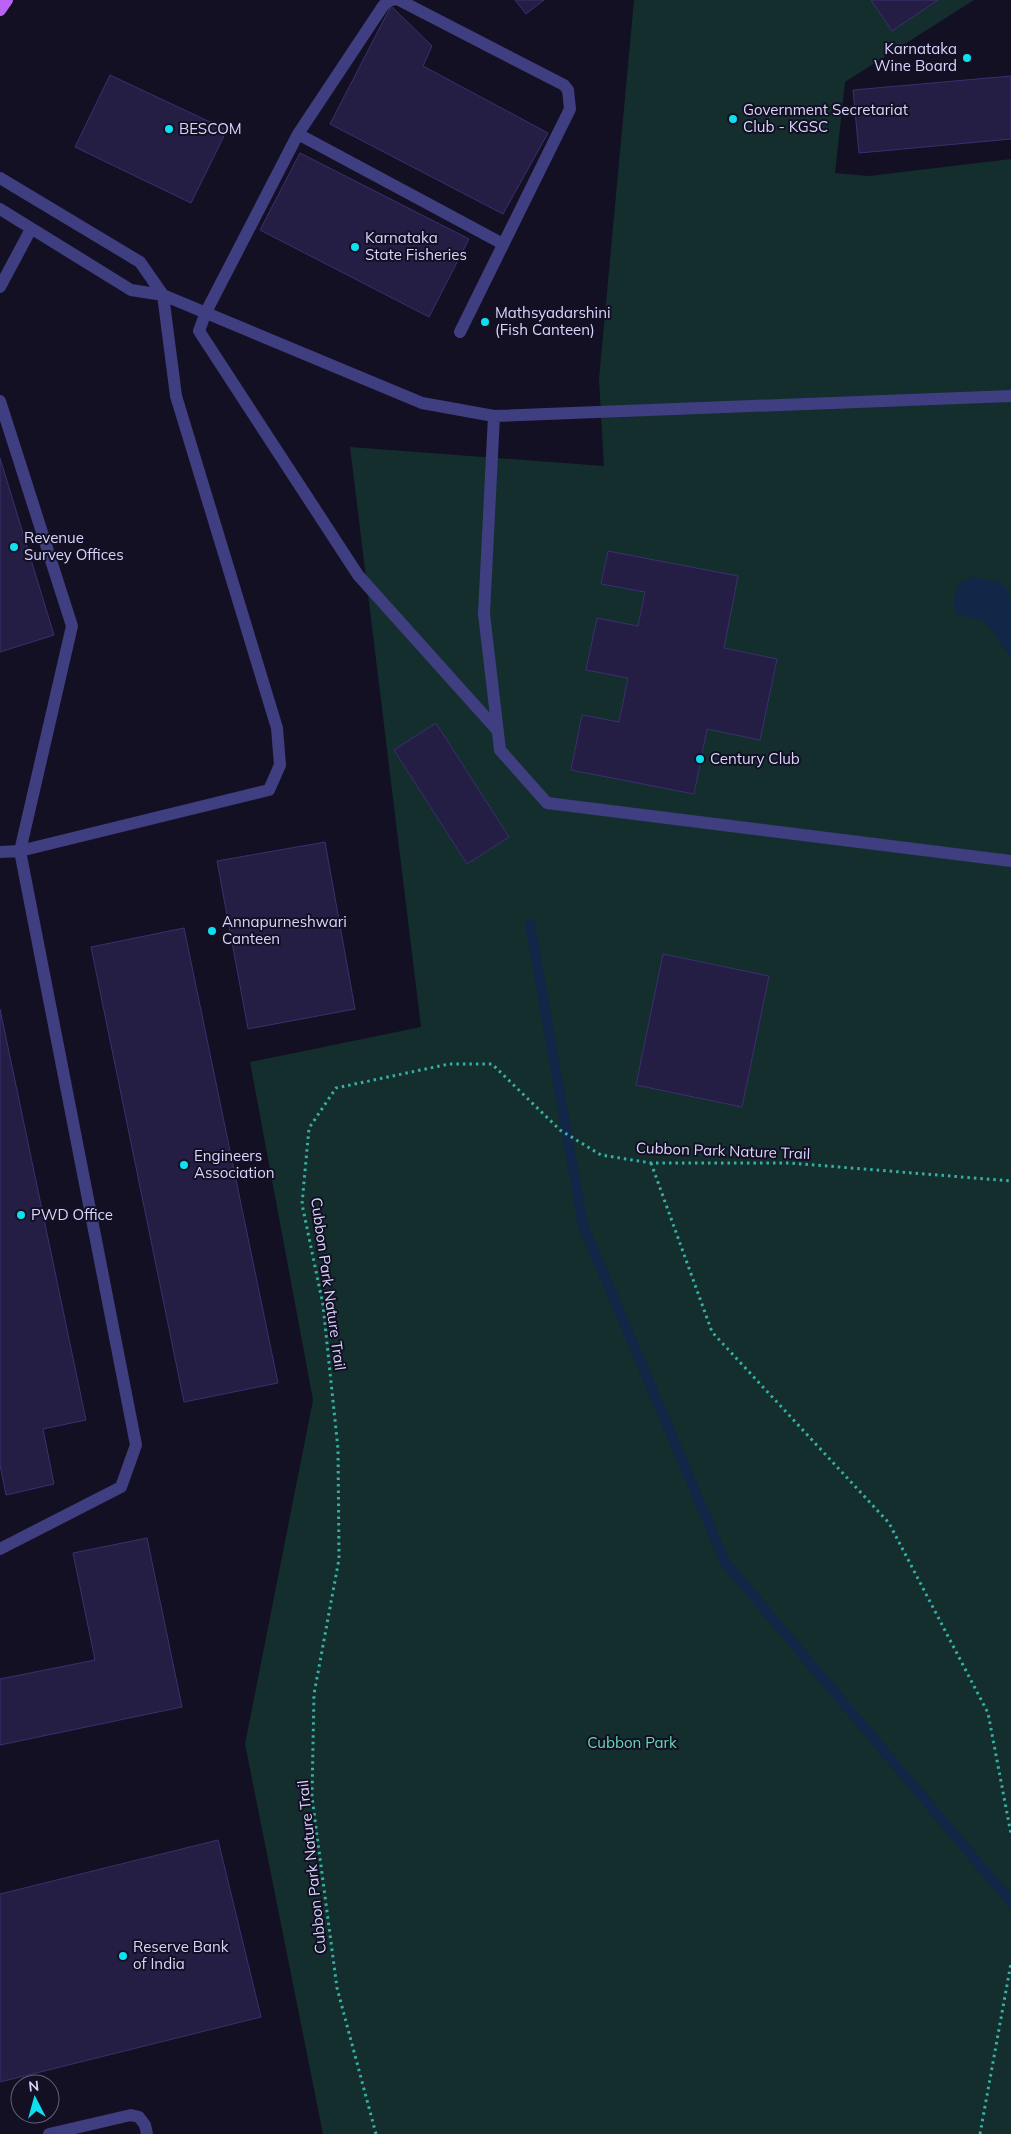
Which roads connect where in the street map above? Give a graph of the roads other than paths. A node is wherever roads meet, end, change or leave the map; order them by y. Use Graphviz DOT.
graph roads {
  1 [pos="7,0"];
  2 [pos="393,0"];
  3 [pos="399,0"];
  4 [pos="0,10"];
  5 [pos="298,134"];
  6 [pos="0,178"];
  7 [pos="0,209"];
  8 [pos="31,229"];
  9 [pos="503,244"];
  10 [pos="0,286"];
  11 [pos="163,295"];
  12 [pos="206,312"];
  13 [pos="460,332"];
  14 [pos="1011,396"];
  15 [pos="0,401"];
  16 [pos="494,416"];
  17 [pos="498,731"];
  18 [pos="20,851"];
  19 [pos="0,852"];
  20 [pos="1011,862"];
  21 [pos="0,1549"];
  22 [pos="49,2134"];
  23 [pos="147,2134"];
  1 -- 4 [label="main road"];
  2 -- 5 [label="street"];
  3 -- 9 [label="street"];
  5 -- 9 [label="street"];
  5 -- 12 [label="street"];
  6 -- 11 [label="street"];
  7 -- 8 [label="street"];
  8 -- 10 [label="street"];
  8 -- 11 [label="street"];
  9 -- 13 [label="street"];
  11 -- 12 [label="street"];
  11 -- 18 [label="street"];
  12 -- 16 [label="street"];
  12 -- 17 [label="street"];
  14 -- 16 [label="street"];
  15 -- 18 [label="street"];
  16 -- 17 [label="street"];
  17 -- 20 [label="street"];
  18 -- 19 [label="street"];
  18 -- 21 [label="street"];
  22 -- 23 [label="street"];
}
